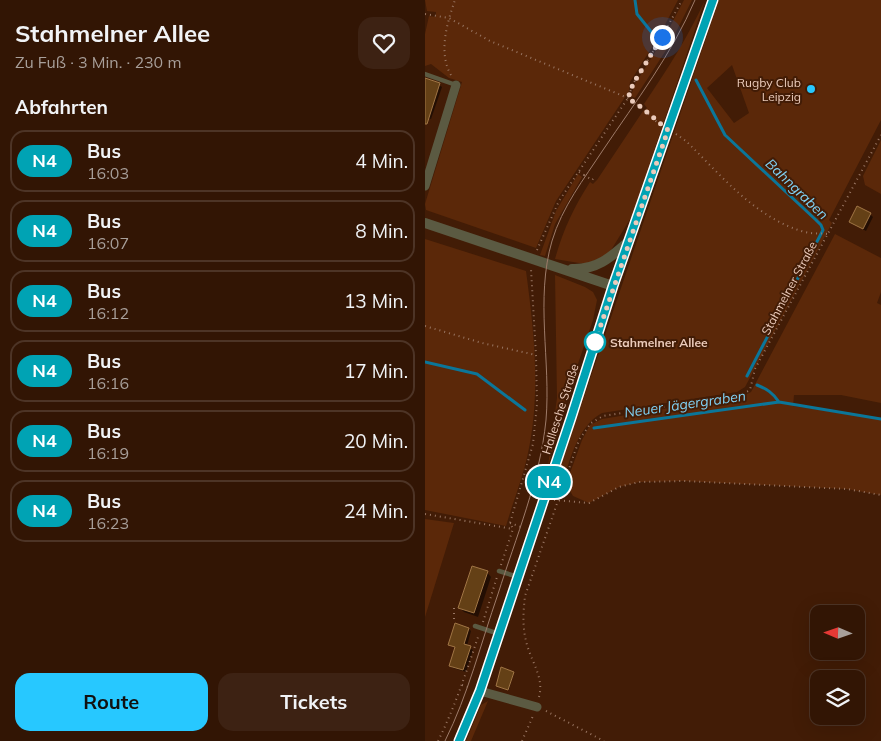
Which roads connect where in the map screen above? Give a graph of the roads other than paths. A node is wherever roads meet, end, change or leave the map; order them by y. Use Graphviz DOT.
graph roads {
  1 [pos="713,0"];
  2 [pos="425,74"];
  3 [pos="456,86"];
  4 [pos="425,186"];
  5 [pos="425,223"];
  6 [pos="629,241"];
  7 [pos="563,269"];
  8 [pos="613,286"];
  9 [pos="499,571"];
  10 [pos="518,576"];
  11 [pos="475,626"];
  12 [pos="499,634"];
  13 [pos="480,691"];
  14 [pos="541,709"];
  15 [pos="459,741"];
  1 -- 6 [label="street, Hallesche Straße"];
  2 -- 3 [label="lane"];
  3 -- 4 [label="street"];
  5 -- 7 [label="street"];
  6 -- 7 [label="street"];
  6 -- 8 [label="street, Hallesche Straße"];
  7 -- 8 [label="street"];
  8 -- 10 [label="street, Hallesche Straße"];
  9 -- 10 [label="lane"];
  10 -- 12 [label="street, Hallesche Straße"];
  11 -- 12 [label="lane"];
  12 -- 13 [label="street, Hallesche Straße"];
  13 -- 14 [label="street"];
  13 -- 15 [label="street, Hallesche Straße"];
}
